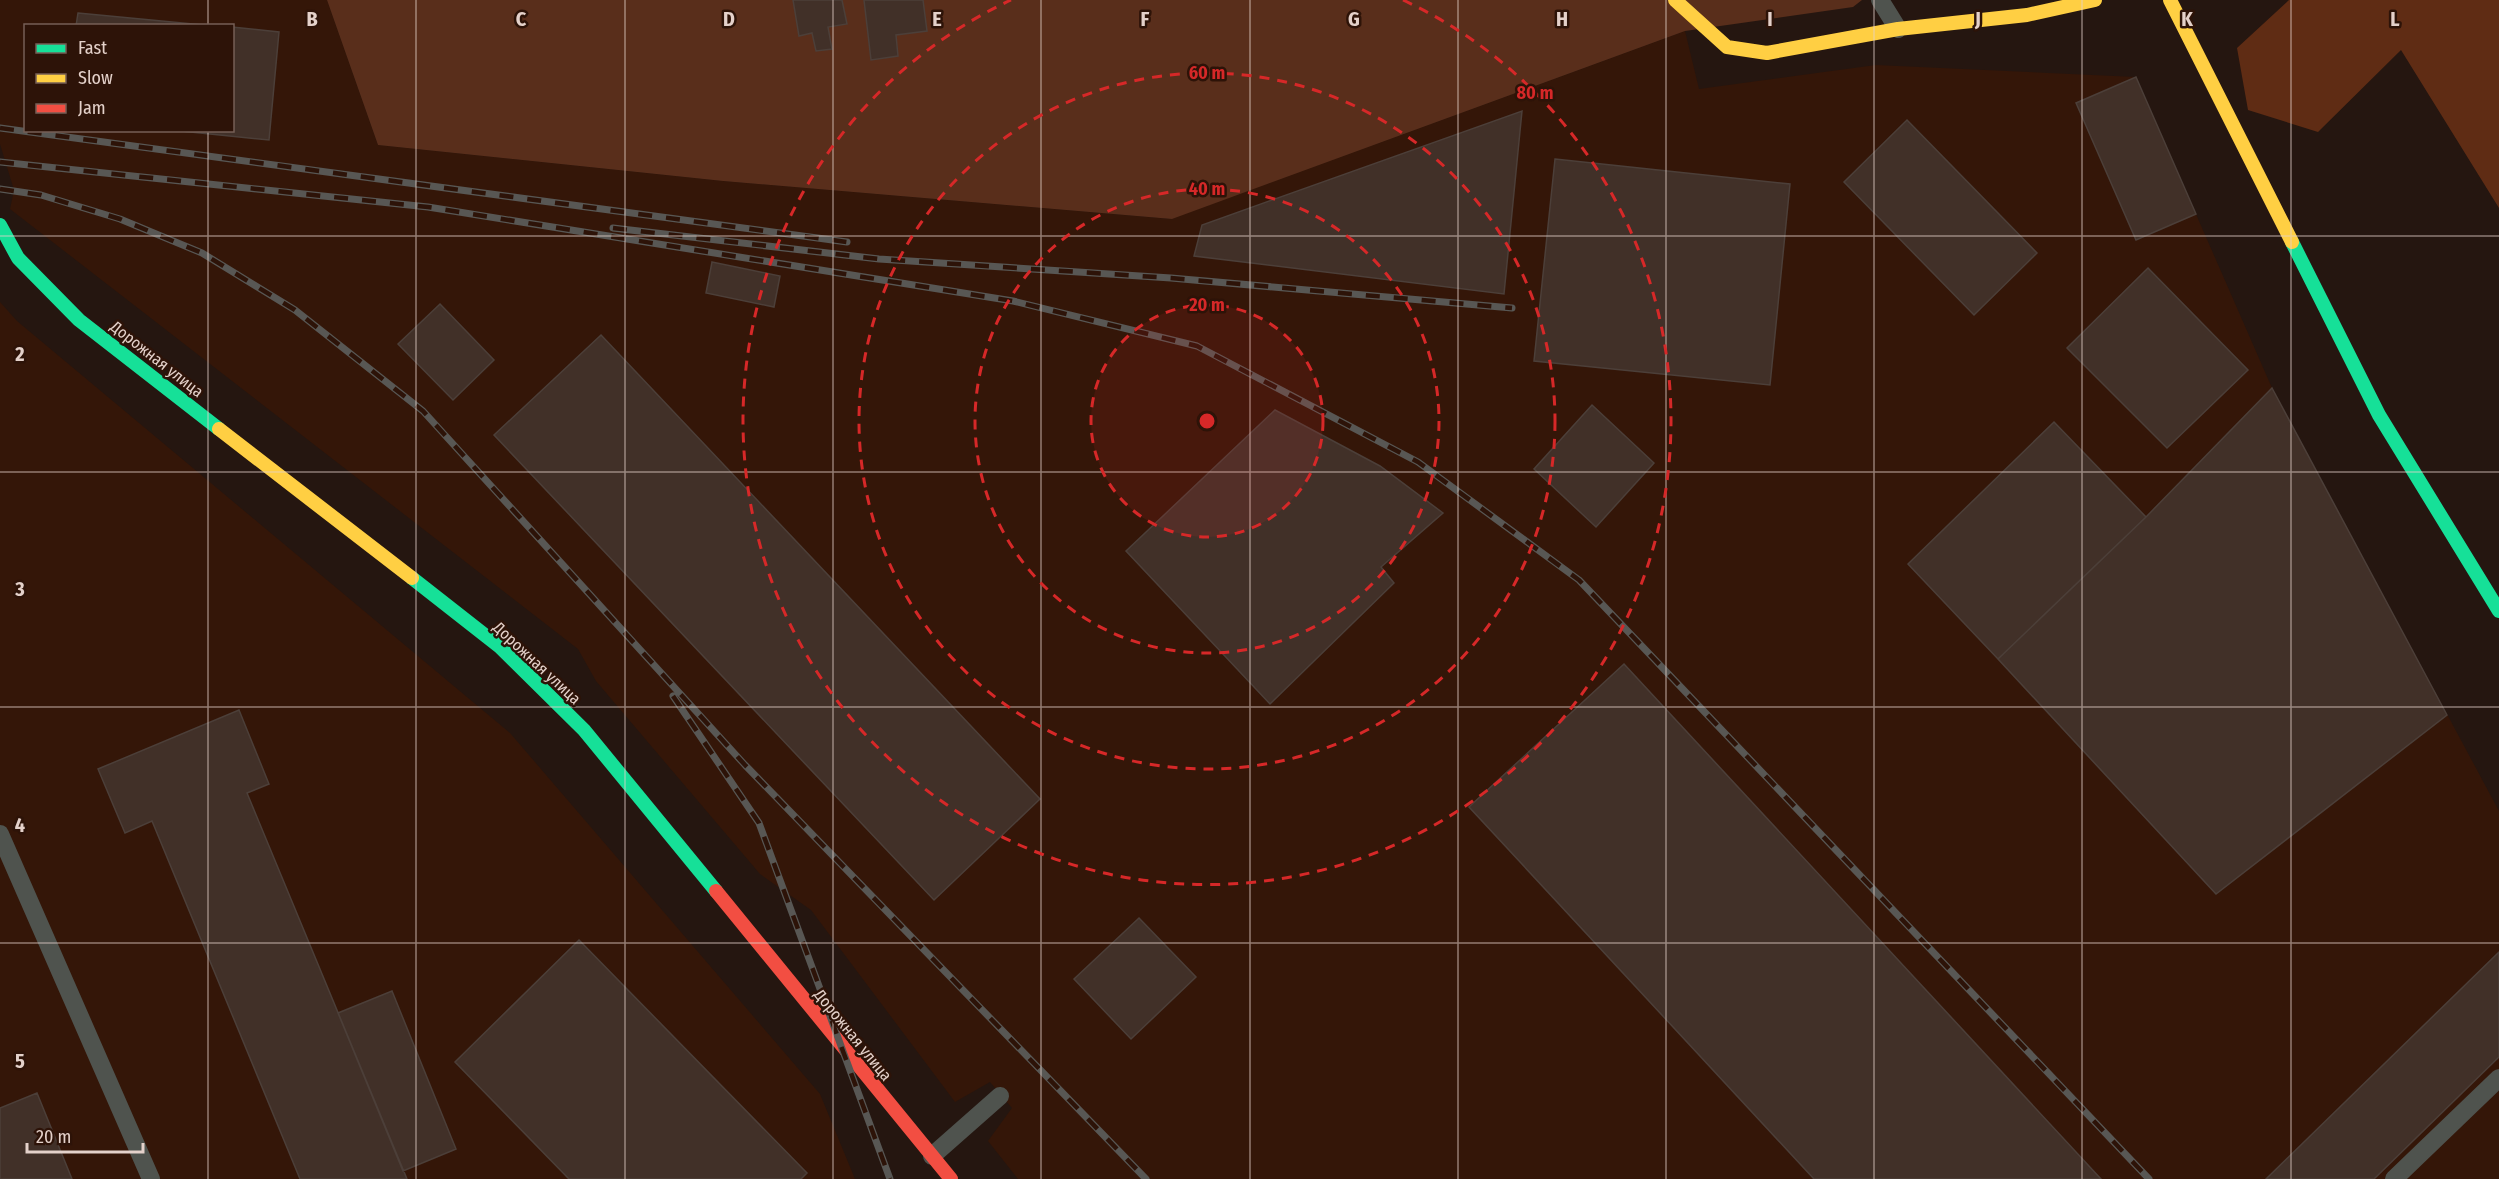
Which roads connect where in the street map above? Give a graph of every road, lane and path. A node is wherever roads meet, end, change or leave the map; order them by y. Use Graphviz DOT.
graph roads {
  1 [pos="1675,0"];
  2 [pos="1880,0"];
  3 [pos="2095,0"];
  4 [pos="2170,0"];
  5 [pos="1898,29"];
  6 [pos="0,225"];
  7 [pos="2499,611"];
  8 [pos="0,834"];
  9 [pos="2499,1078"];
  10 [pos="1000,1096"];
  11 [pos="932,1156"];
  12 [pos="151,1179"];
  13 [pos="951,1179"];
  14 [pos="2394,1179"];
  1 -- 5 [label="street"];
  2 -- 5 [label="lane"];
  3 -- 5 [label="street"];
  4 -- 7 [label="street"];
  6 -- 11 [label="street, Дорожная улица"];
  8 -- 12 [label="lane"];
  9 -- 14 [label="lane"];
  10 -- 11 [label="lane"];
  11 -- 13 [label="street, Дорожная улица"];
}
